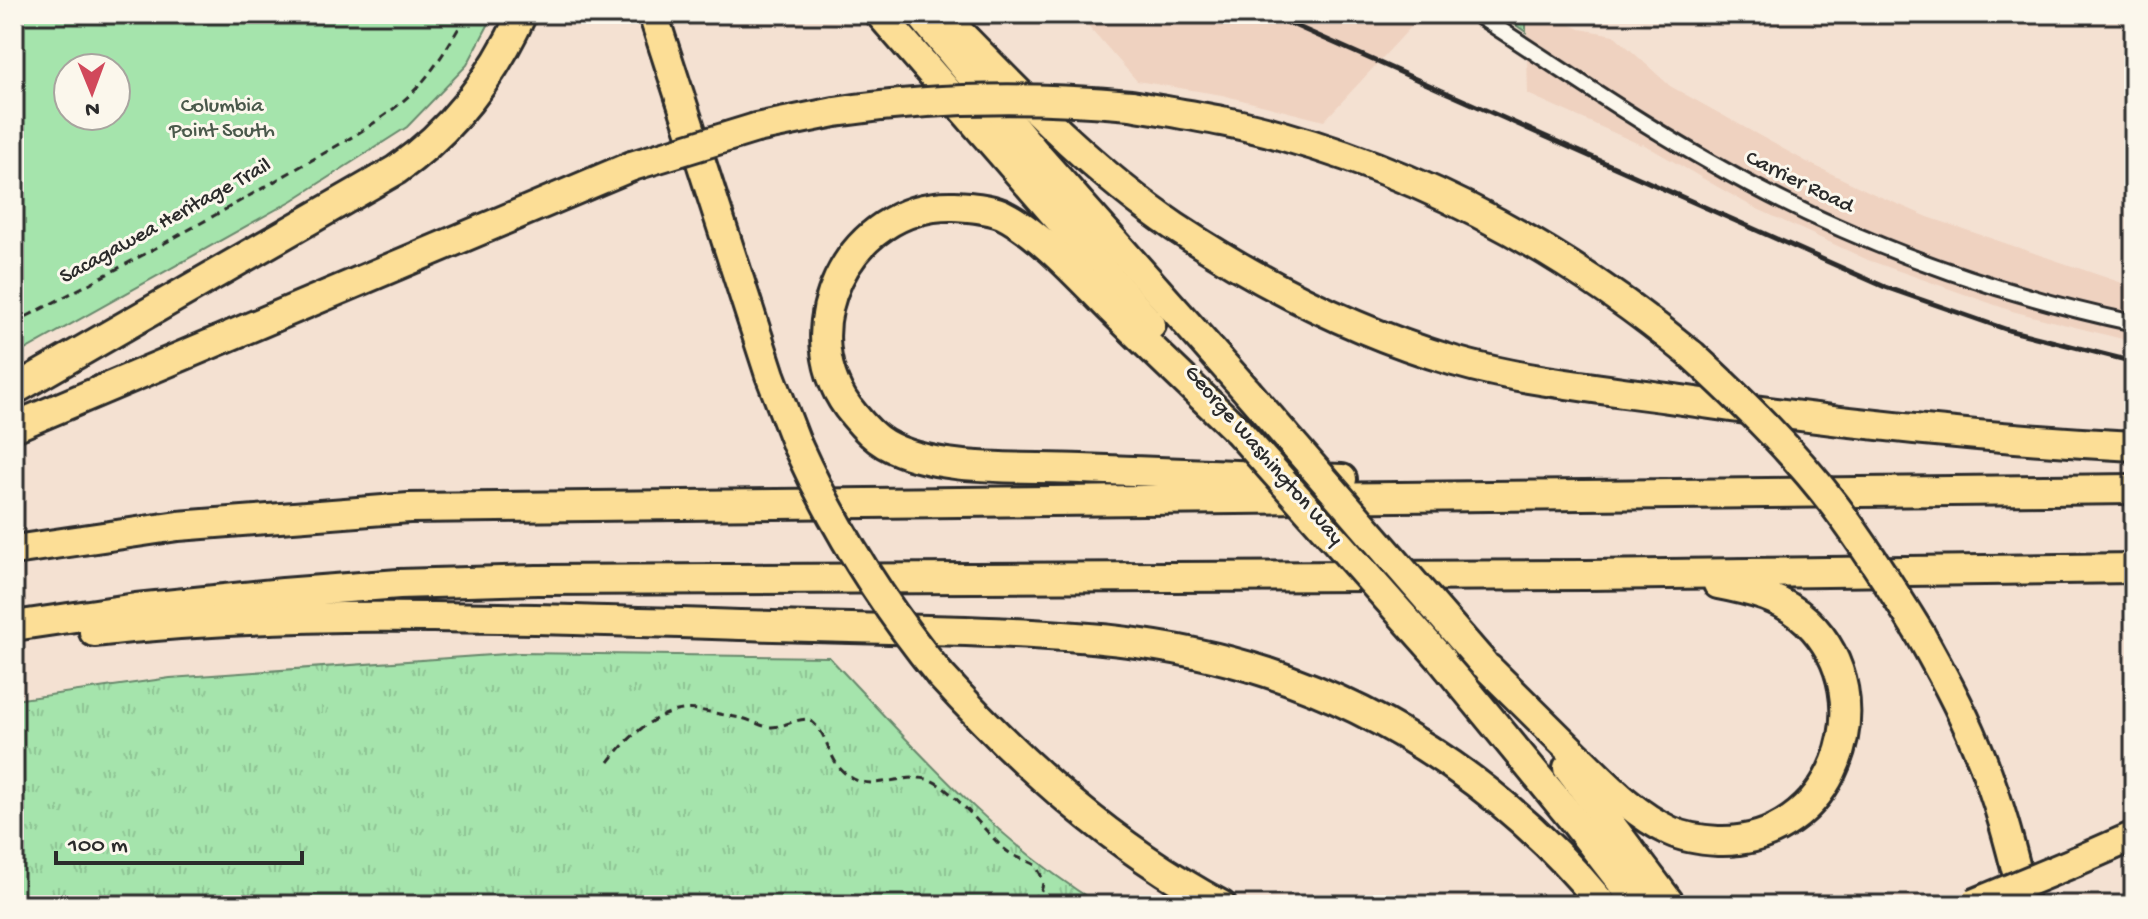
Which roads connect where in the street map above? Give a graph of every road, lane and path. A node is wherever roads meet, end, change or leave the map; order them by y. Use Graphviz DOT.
graph roads {
  1 [pos="467,14"];
  2 [pos="522,14"];
  3 [pos="653,14"];
  4 [pos="880,14"];
  5 [pos="920,14"];
  6 [pos="941,14"];
  7 [pos="1476,14"];
  8 [pos="14,323"];
  9 [pos="2134,323"];
  10 [pos="14,390"];
  11 [pos="14,427"];
  12 [pos="1238,431"];
  13 [pos="2134,446"];
  14 [pos="2134,489"];
  15 [pos="1578,495"];
  16 [pos="14,550"];
  17 [pos="2134,568"];
  18 [pos="1586,575"];
  19 [pos="14,626"];
  20 [pos="14,642"];
  21 [pos="1486,666"];
  22 [pos="609,762"];
  23 [pos="2134,836"];
  24 [pos="1006,905"];
  25 [pos="1221,905"];
  26 [pos="1603,905"];
  27 [pos="1639,905"];
  28 [pos="1671,905"];
  29 [pos="1972,905"];
  30 [pos="2025,905"];
  1 -- 8 [label="path, Sacagawea Heritage Trail"];
  2 -- 10 [label="highway"];
  3 -- 25 [label="highway, bridge"];
  4 -- 12 [label="highway, George Washington Way"];
  5 -- 21 [label="highway, George Washington Way, bridge"];
  6 -- 13 [label="highway"];
  7 -- 9 [label="street, Carrier Road"];
  11 -- 30 [label="highway, bridge"];
  12 -- 15 [label="highway"];
  12 -- 27 [label="highway, George Washington Way, bridge"];
  14 -- 15 [label="highway"];
  15 -- 16 [label="highway"];
  17 -- 18 [label="highway"];
  18 -- 19 [label="highway"];
  18 -- 21 [label="highway"];
  20 -- 26 [label="highway"];
  21 -- 28 [label="highway, George Washington Way"];
  22 -- 24 [label="path"];
  23 -- 29 [label="highway, bridge"];
}
